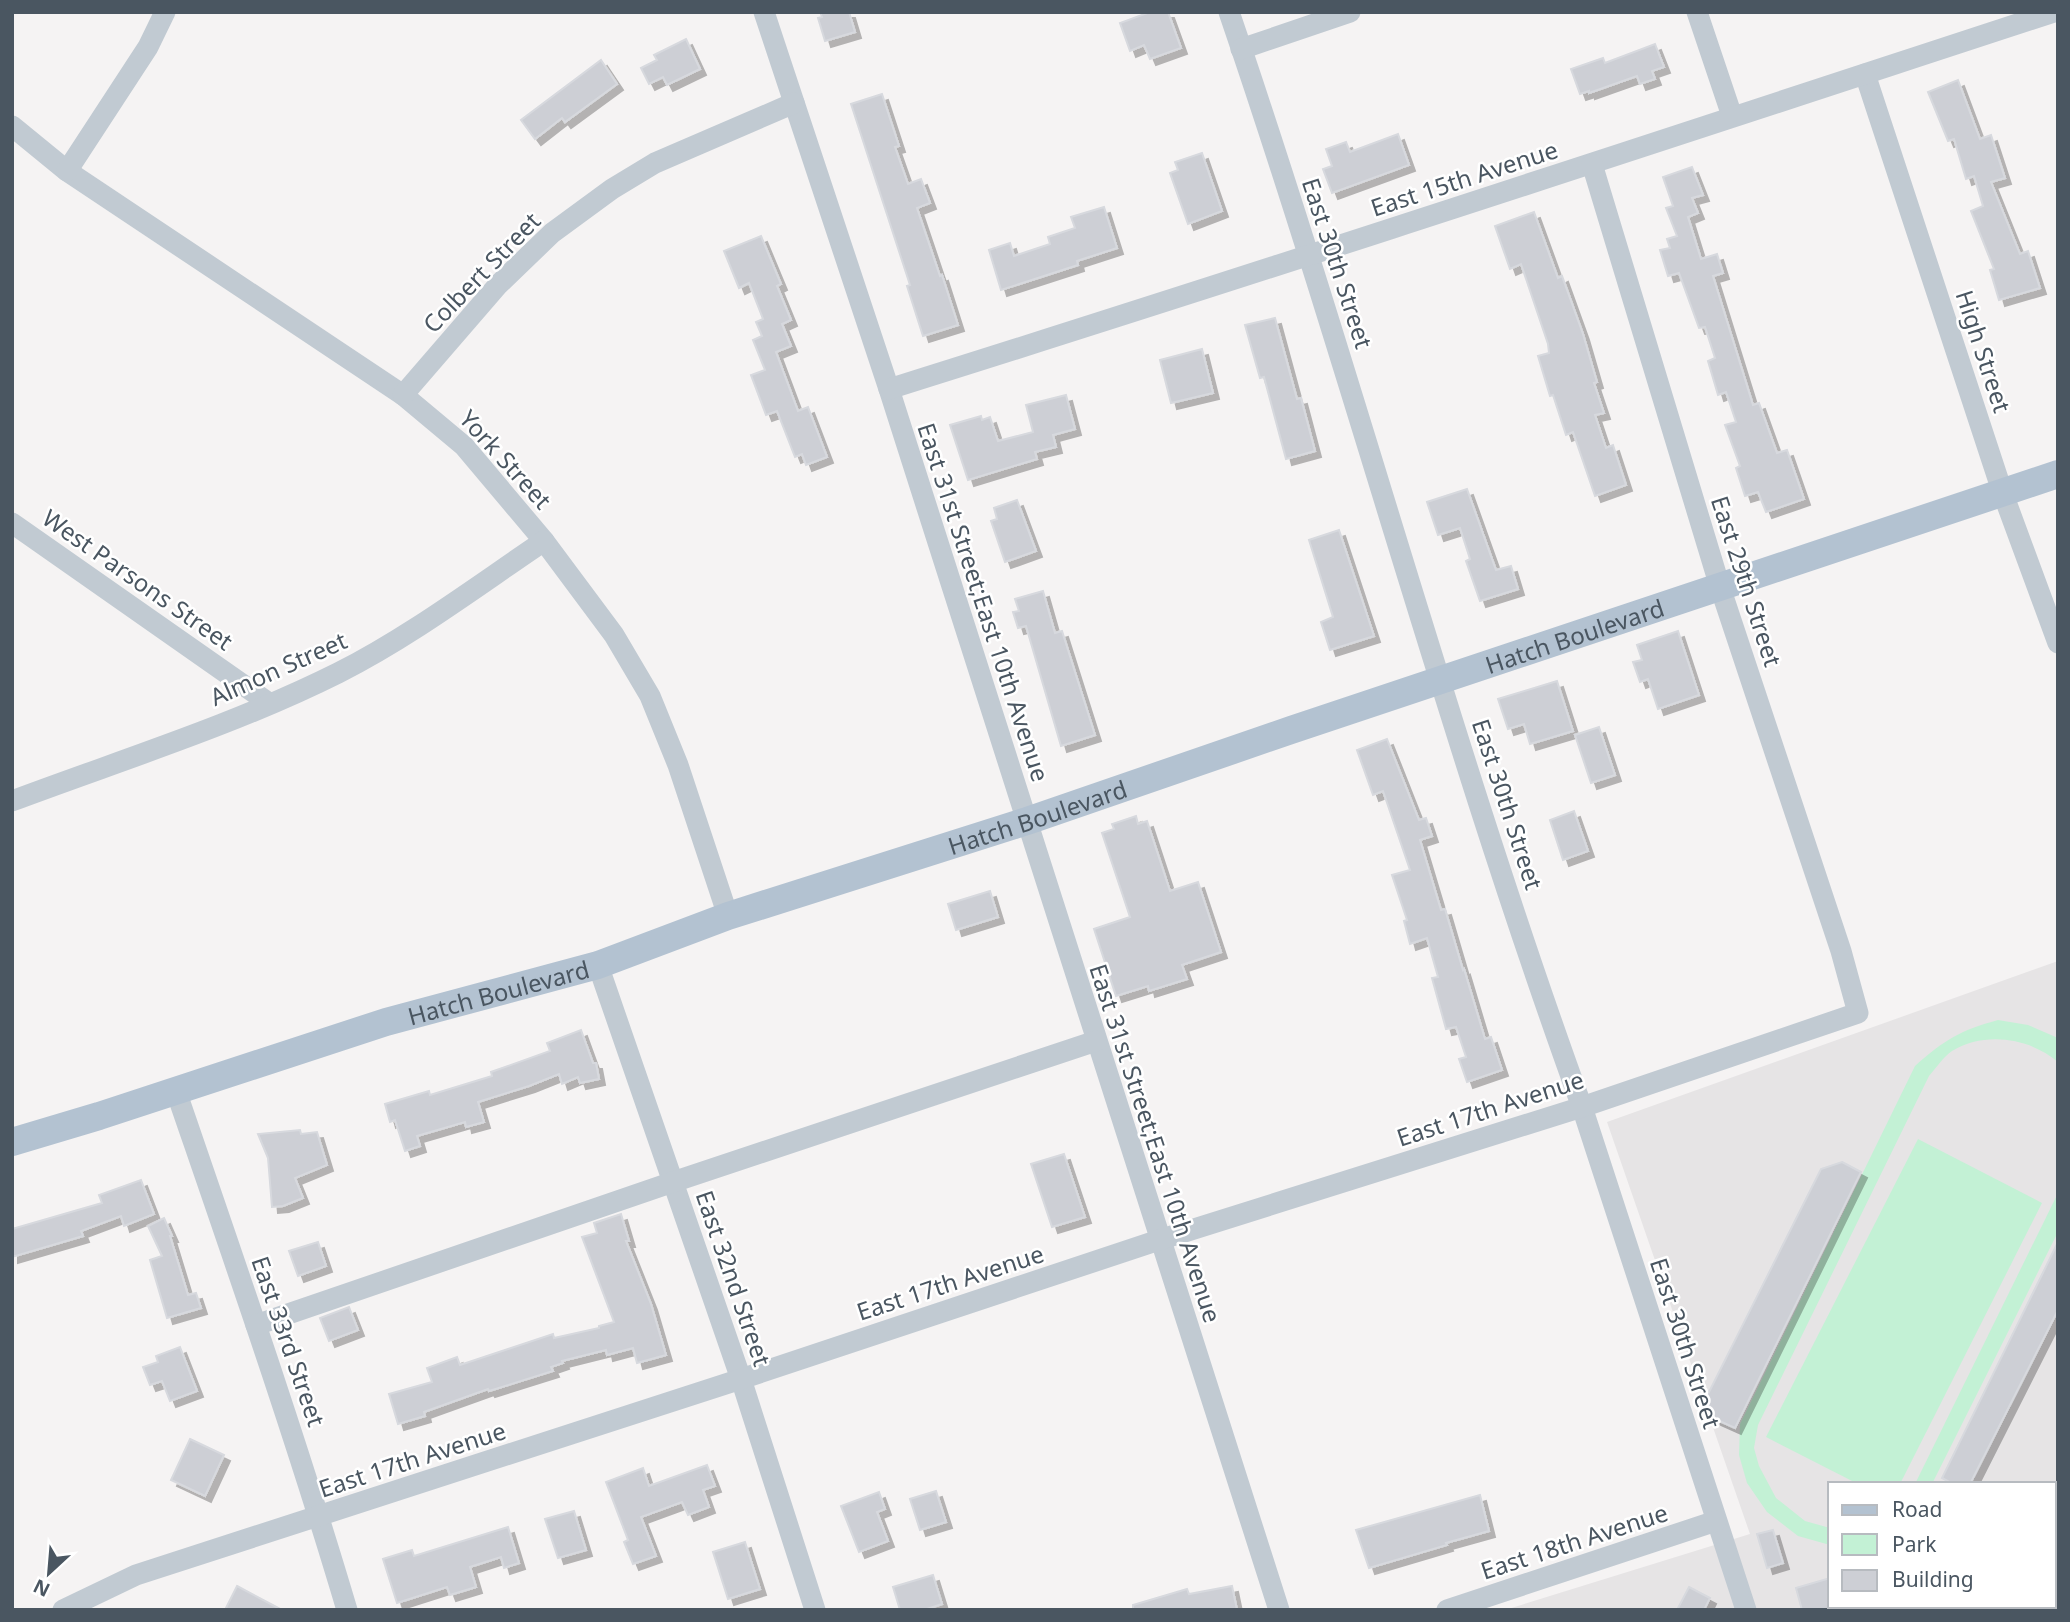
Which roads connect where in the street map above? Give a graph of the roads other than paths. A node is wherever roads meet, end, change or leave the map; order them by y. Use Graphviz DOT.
graph roads {
  1 [pos="165,12"];
  2 [pos="764,12"];
  3 [pos="1229,12"];
  4 [pos="1350,12"];
  5 [pos="1698,12"];
  6 [pos="2054,12"];
  7 [pos="1241,49"];
  8 [pos="1865,74"];
  9 [pos="794,103"];
  10 [pos="1732,116"];
  11 [pos="12,126"];
  12 [pos="1592,164"];
  13 [pos="67,171"];
  14 [pos="1310,257"];
  15 [pos="888,389"];
  16 [pos="403,395"];
  17 [pos="2058,474"];
  18 [pos="2002,491"];
  19 [pos="12,523"];
  20 [pos="544,541"];
  21 [pos="1720,587"];
  22 [pos="2058,643"];
  23 [pos="1441,681"];
  24 [pos="268,703"];
  25 [pos="12,801"];
  26 [pos="1027,821"];
  27 [pos="728,916"];
  28 [pos="598,965"];
  29 [pos="1858,1013"];
  30 [pos="1096,1041"];
  31 [pos="176,1091"];
  32 [pos="1582,1107"];
  33 [pos="12,1142"];
  34 [pos="673,1182"];
  35 [pos="1159,1240"];
  36 [pos="256,1325"];
  37 [pos="741,1379"];
  38 [pos="319,1517"];
  39 [pos="1716,1521"];
  40 [pos="63,1610"];
  41 [pos="347,1610"];
  42 [pos="815,1610"];
  43 [pos="1279,1610"];
  44 [pos="1447,1610"];
  45 [pos="1746,1610"];
  1 -- 13 [label="street"];
  2 -- 9 [label="street, East 31st Street;East 10th Avenue"];
  3 -- 7 [label="street, East 30th Street"];
  4 -- 7 [label="street"];
  5 -- 10 [label="street"];
  6 -- 8 [label="street, East 15th Avenue"];
  7 -- 14 [label="street, East 30th Street"];
  8 -- 10 [label="street, East 15th Avenue"];
  8 -- 18 [label="street, High Street"];
  9 -- 15 [label="street, East 31st Street;East 10th Avenue"];
  9 -- 16 [label="street, Colbert Street"];
  10 -- 12 [label="street, East 15th Avenue"];
  11 -- 13 [label="street, York Street"];
  12 -- 14 [label="street, East 15th Avenue"];
  12 -- 21 [label="street, East 29th Street"];
  13 -- 16 [label="street, York Street"];
  14 -- 15 [label="street, East 15th Avenue"];
  14 -- 23 [label="street, East 30th Street"];
  15 -- 26 [label="street, East 31st Street;East 10th Avenue"];
  16 -- 20 [label="street, York Street"];
  17 -- 18 [label="main road, Hatch Boulevard"];
  18 -- 21 [label="main road, Hatch Boulevard"];
  18 -- 22 [label="street, High Street"];
  19 -- 24 [label="street, West Parsons Street"];
  20 -- 24 [label="street, Almon Street"];
  20 -- 27 [label="street, York Street"];
  21 -- 23 [label="main road, Hatch Boulevard"];
  21 -- 29 [label="street, East 29th Street"];
  23 -- 26 [label="main road, Hatch Boulevard"];
  23 -- 32 [label="street, East 30th Street"];
  24 -- 25 [label="street, Almon Street"];
  26 -- 27 [label="main road, Hatch Boulevard"];
  26 -- 30 [label="street, East 31st Street;East 10th Avenue"];
  27 -- 28 [label="main road, Hatch Boulevard"];
  28 -- 31 [label="main road, Hatch Boulevard"];
  28 -- 34 [label="street, East 32nd Street"];
  29 -- 32 [label="street, East 17th Avenue"];
  30 -- 34 [label="street"];
  30 -- 35 [label="street, East 31st Street;East 10th Avenue"];
  31 -- 33 [label="main road, Hatch Boulevard"];
  31 -- 36 [label="street, East 33rd Street"];
  32 -- 35 [label="street, East 17th Avenue"];
  32 -- 39 [label="street, East 30th Street"];
  34 -- 36 [label="street"];
  34 -- 37 [label="street, East 32nd Street"];
  35 -- 37 [label="street, East 17th Avenue"];
  35 -- 43 [label="street, East 31st Street;East 10th Avenue"];
  36 -- 38 [label="street, East 33rd Street"];
  37 -- 38 [label="street, East 17th Avenue"];
  37 -- 42 [label="street, East 32nd Street"];
  38 -- 40 [label="street, East 17th Avenue"];
  38 -- 41 [label="street, East 33rd Street"];
  39 -- 44 [label="street, East 18th Avenue"];
  39 -- 45 [label="street, East 30th Street"];
}
